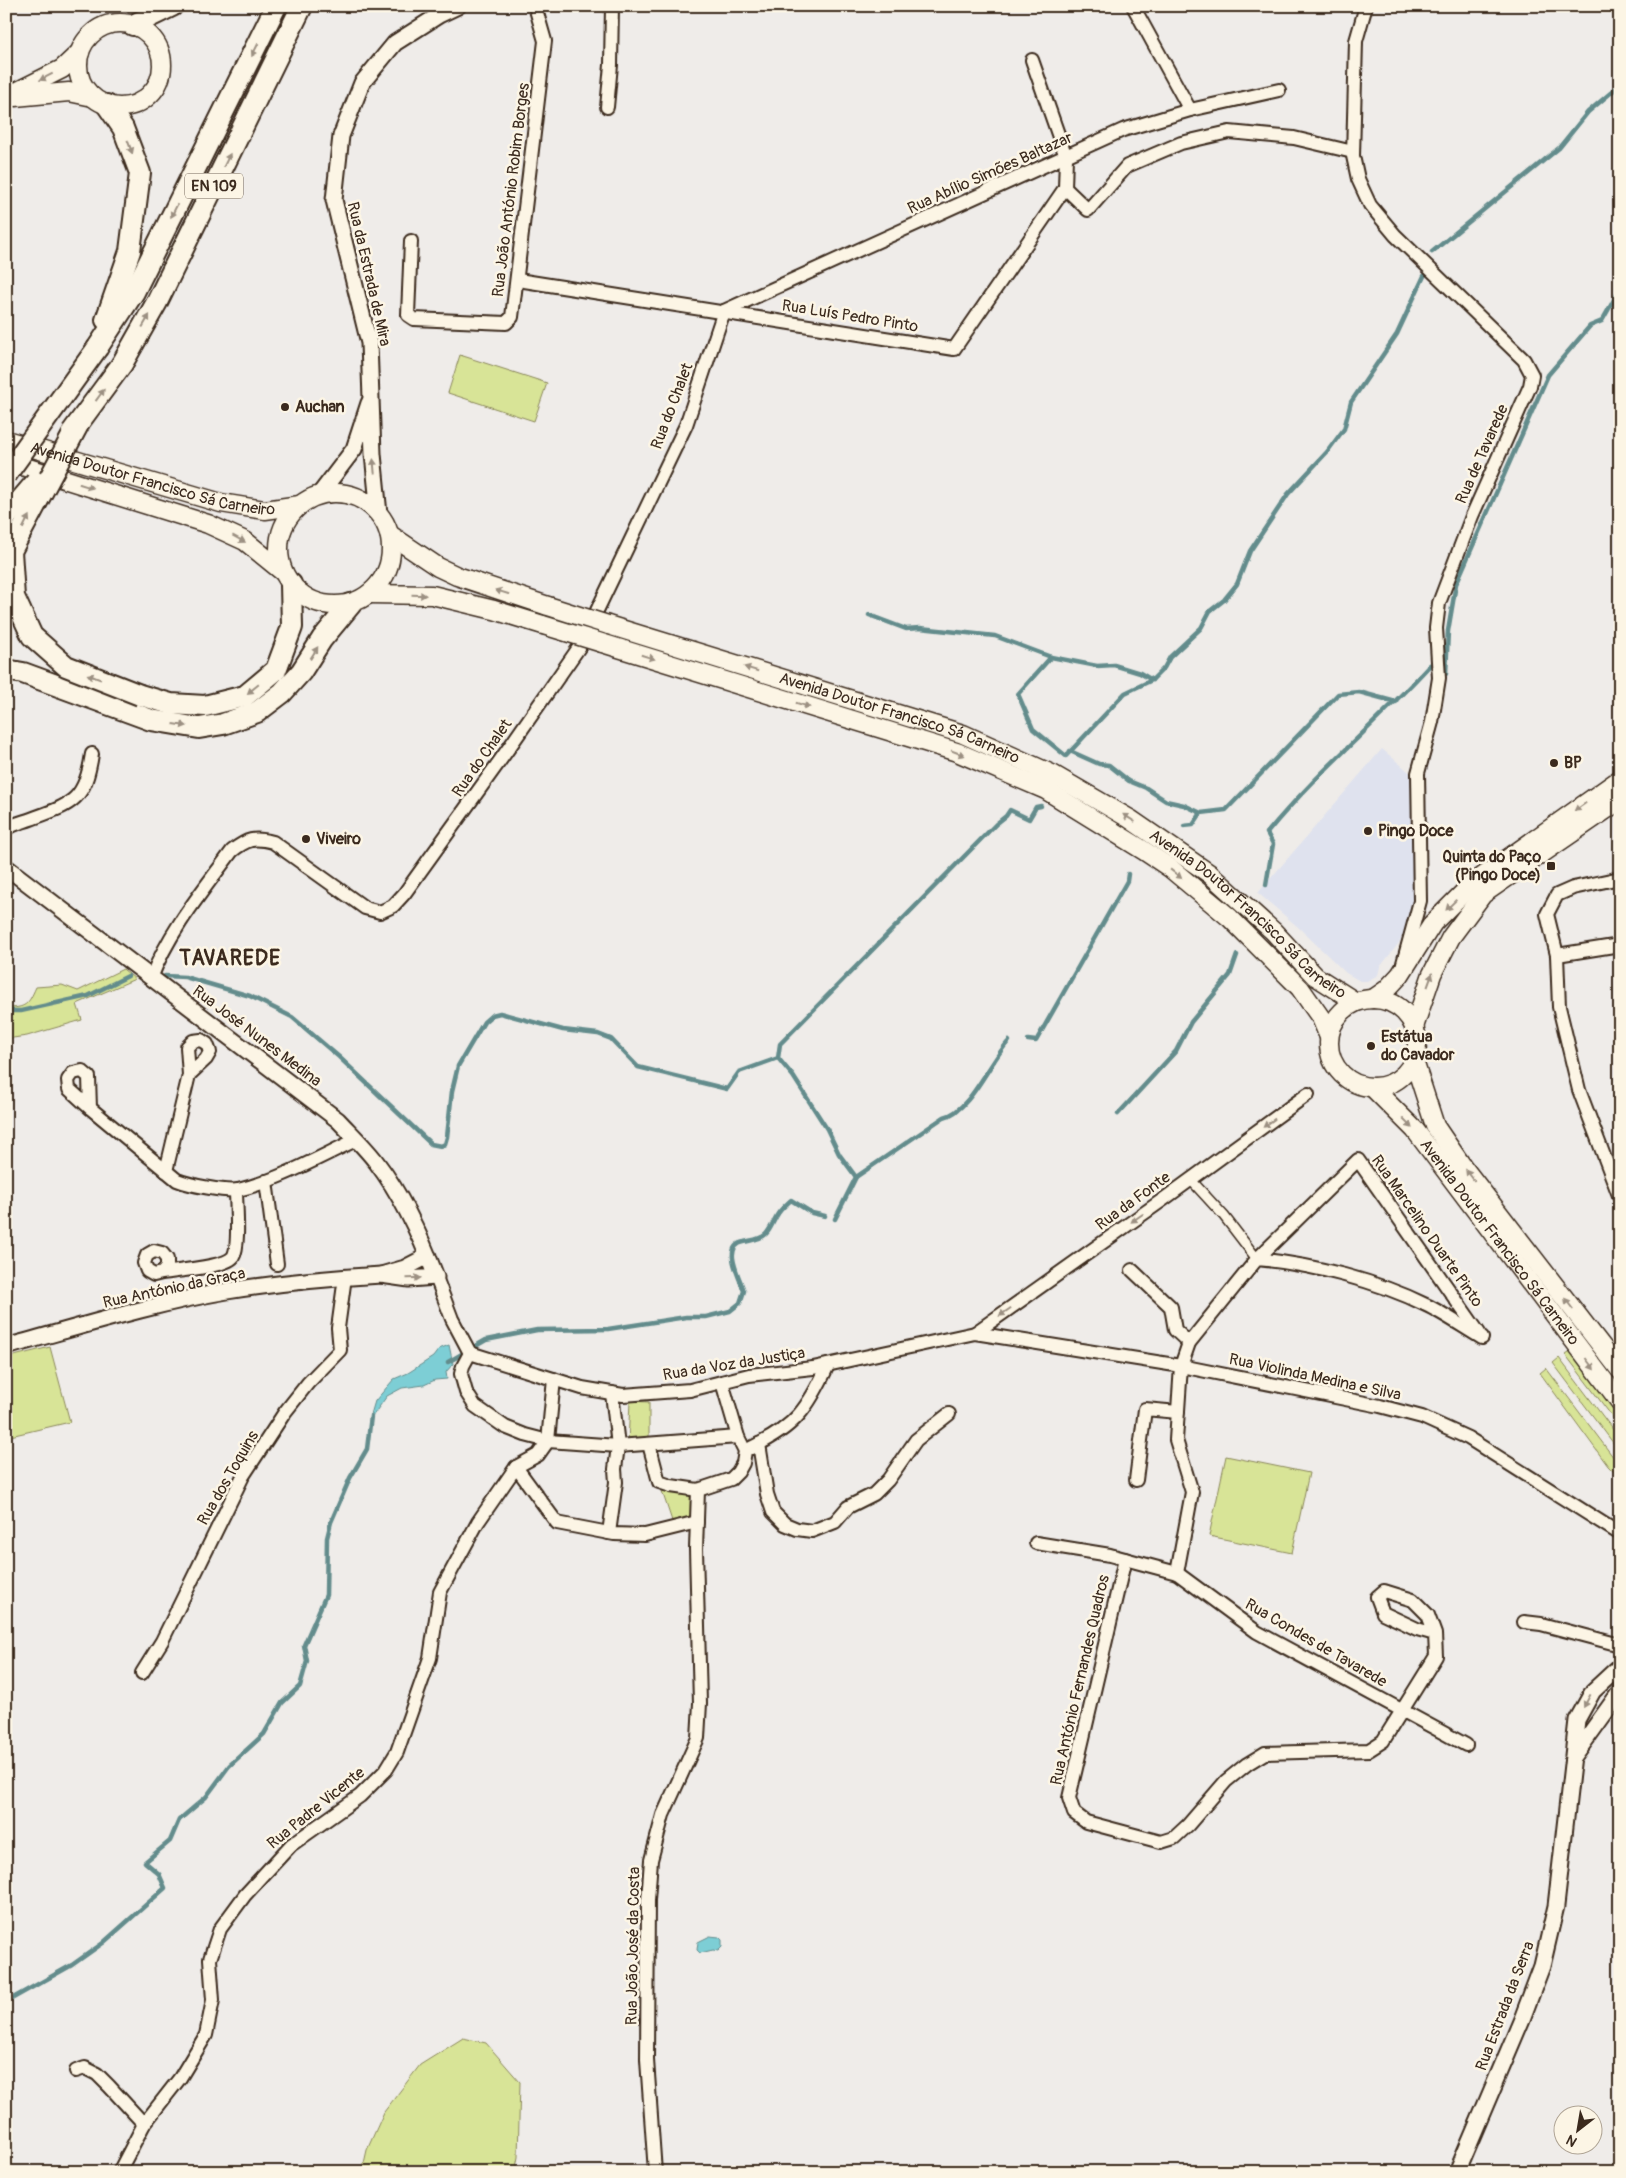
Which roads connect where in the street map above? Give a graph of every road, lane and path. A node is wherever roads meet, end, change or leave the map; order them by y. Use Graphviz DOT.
graph roads {
  1 [pos="172,6"];
  2 [pos="276,6"];
  3 [pos="302,6"];
  4 [pos="458,6"];
  5 [pos="536,6"];
  6 [pos="612,6"];
  7 [pos="1133,6"];
  8 [pos="1366,6"];
  9 [pos="133,25"];
  10 [pos="80,52"];
  11 [pos="1032,60"];
  12 [pos="1279,90"];
  13 [pos="7,97"];
  14 [pos="100,101"];
  15 [pos="607,108"];
  16 [pos="1190,110"];
  17 [pos="1353,152"];
  18 [pos="1066,157"];
  19 [pos="1064,188"];
  20 [pos="411,241"];
  21 [pos="518,280"];
  22 [pos="724,312"];
  23 [pos="98,347"];
  24 [pos="372,392"];
  25 [pos="79,423"];
  26 [pos="6,440"];
  27 [pos="6,461"];
  28 [pos="6,475"];
  29 [pos="319,495"];
  30 [pos="300,505"];
  31 [pos="379,514"];
  32 [pos="6,516"];
  33 [pos="389,534"];
  34 [pos="286,577"];
  35 [pos="370,594"];
  36 [pos="351,604"];
  37 [pos="6,670"];
  38 [pos="92,754"];
  39 [pos="1620,779"];
  40 [pos="1620,800"];
  41 [pos="6,829"];
  42 [pos="6,868"];
  43 [pos="1620,878"];
  44 [pos="1620,945"];
  45 [pos="1557,955"];
  46 [pos="1400,975"];
  47 [pos="151,978"];
  48 [pos="1364,1001"];
  49 [pos="1414,1027"];
  50 [pos="1329,1037"];
  51 [pos="1414,1061"];
  52 [pos="189,1075"];
  53 [pos="1373,1088"];
  54 [pos="1308,1094"];
  55 [pos="90,1108"];
  56 [pos="356,1140"];
  57 [pos="166,1171"];
  58 [pos="1191,1180"];
  59 [pos="266,1181"];
  60 [pos="236,1190"];
  61 [pos="1620,1198"];
  62 [pos="428,1256"];
  63 [pos="1257,1259"];
  64 [pos="277,1264"];
  65 [pos="1132,1270"];
  66 [pos="162,1273"];
  67 [pos="381,1275"];
  68 [pos="344,1277"];
  69 [pos="436,1277"];
  70 [pos="975,1333"];
  71 [pos="1189,1343"];
  72 [pos="6,1347"];
  73 [pos="470,1353"];
  74 [pos="828,1365"];
  75 [pos="1181,1366"];
  76 [pos="1620,1370"];
  77 [pos="554,1379"];
  78 [pos="722,1382"];
  79 [pos="612,1393"];
  80 [pos="1620,1402"];
  81 [pos="1178,1412"];
  82 [pos="949,1414"];
  83 [pos="738,1436"];
  84 [pos="548,1441"];
  85 [pos="649,1444"];
  86 [pos="759,1444"];
  87 [pos="618,1446"];
  88 [pos="745,1451"];
  89 [pos="516,1468"];
  90 [pos="1136,1480"];
  91 [pos="698,1490"];
  92 [pos="697,1522"];
  93 [pos="610,1533"];
  94 [pos="1620,1534"];
  95 [pos="1036,1543"];
  96 [pos="1125,1559"];
  97 [pos="1178,1573"];
  98 [pos="1524,1622"];
  99 [pos="1435,1634"];
  100 [pos="1620,1646"];
  101 [pos="1620,1666"];
  102 [pos="142,1673"];
  103 [pos="1620,1692"];
  104 [pos="1402,1711"];
  105 [pos="1466,1744"];
  106 [pos="1573,1757"];
  107 [pos="76,2070"];
  108 [pos="144,2124"];
  109 [pos="119,2172"];
  110 [pos="655,2172"];
  111 [pos="1457,2172"];
  1 -- 9 [label="main road"];
  2 -- 23 [label="main road, EN 109, one-way"];
  25 -- 3 [label="main road, EN 109, one-way, bridge"];
  4 -- 24 [label="street, Rua da Estrada de Mira"];
  5 -- 21 [label="street, Rua João António Robim Borges"];
  6 -- 15 [label="street"];
  7 -- 16 [label="street"];
  8 -- 17 [label="street, Rua de Tavarede"];
  9 -- 10 [label="main road"];
  9 -- 14 [label="main road"];
  10 -- 13 [label="main road, one-way"];
  10 -- 14 [label="main road"];
  11 -- 18 [label="street"];
  12 -- 16 [label="street, Rua Abílio Simões Baltazar"];
  13 -- 14 [label="main road"];
  14 -- 23 [label="main road, one-way"];
  16 -- 18 [label="street, Rua Abílio Simões Baltazar"];
  17 -- 19 [label="street"];
  17 -- 46 [label="street, Rua de Tavarede"];
  18 -- 19 [label="street"];
  18 -- 22 [label="street, Rua Abílio Simões Baltazar"];
  19 -- 22 [label="street, Rua Luís Pedro Pinto"];
  20 -- 21 [label="street, Rua João António Robim Borges"];
  21 -- 22 [label="street, Rua Luís Pedro Pinto"];
  22 -- 47 [label="street, Rua do Chalet"];
  23 -- 28 [label="main road, EN 109, bridge"];
  24 -- 29 [label="street, Rua da Estrada de Mira"];
  31 -- 24 [label="street, Rua da Estrada de Mira, one-way"];
  25 -- 32 [label="main road, EN 109, bridge"];
  34 -- 25 [label="main road, one-way, bridge"];
  26 -- 30 [label="main road, Avenida Doutor Francisco Sá Carneiro"];
  27 -- 34 [label="main road, Avenida Doutor Francisco Sá Carneiro, one-way"];
  29 -- 30 [label="main road"];
  29 -- 31 [label="main road"];
  30 -- 34 [label="main road"];
  31 -- 33 [label="main road"];
  33 -- 35 [label="main road"];
  48 -- 33 [label="main road, Avenida Doutor Francisco Sá Carneiro, one-way, bridge"];
  34 -- 36 [label="main road"];
  35 -- 36 [label="main road"];
  35 -- 50 [label="main road, Avenida Doutor Francisco Sá Carneiro, one-way, bridge"];
  37 -- 36 [label="main road, one-way"];
  38 -- 41 [label="street"];
  39 -- 46 [label="main road, one-way"];
  49 -- 40 [label="main road, one-way"];
  42 -- 47 [label="street, Rua José Nunes Medina"];
  43 -- 45 [label="street"];
  44 -- 45 [label="street"];
  45 -- 61 [label="street"];
  46 -- 48 [label="main road"];
  47 -- 56 [label="street, Rua José Nunes Medina"];
  48 -- 49 [label="main road"];
  48 -- 50 [label="main road"];
  49 -- 51 [label="main road"];
  50 -- 53 [label="main road"];
  51 -- 53 [label="main road"];
  76 -- 51 [label="main road, Avenida Doutor Francisco Sá Carneiro, one-way"];
  52 -- 57 [label="street"];
  53 -- 80 [label="main road, Avenida Doutor Francisco Sá Carneiro, one-way"];
  54 -- 58 [label="street, Rua da Fonte, one-way"];
  55 -- 57 [label="street"];
  56 -- 59 [label="street"];
  56 -- 62 [label="street, Rua José Nunes Medina"];
  57 -- 60 [label="street"];
  58 -- 63 [label="street"];
  58 -- 70 [label="street, Rua da Fonte, one-way"];
  59 -- 60 [label="street"];
  59 -- 64 [label="street"];
  60 -- 66 [label="street"];
  62 -- 67 [label="street, Rua António da Graça"];
  62 -- 69 [label="street, Rua José Nunes Medina"];
  63 -- 63 [label="street, Rua Marcelino Duarte Pinto"];
  63 -- 71 [label="street"];
  65 -- 71 [label="street"];
  67 -- 68 [label="street, Rua António da Graça"];
  67 -- 69 [label="street, Rua António da Graça, one-way"];
  68 -- 72 [label="street, Rua António da Graça"];
  68 -- 102 [label="street, Rua dos Toquins"];
  69 -- 73 [label="street"];
  70 -- 74 [label="street, Rua da Voz da Justiça"];
  70 -- 75 [label="street, Rua Violinda Medina e Silva"];
  71 -- 75 [label="street"];
  73 -- 77 [label="street, Rua da Voz da Justiça"];
  73 -- 84 [label="street"];
  74 -- 78 [label="street, Rua da Voz da Justiça"];
  74 -- 86 [label="street"];
  75 -- 81 [label="street"];
  75 -- 94 [label="street, Rua Violinda Medina e Silva"];
  77 -- 79 [label="street, Rua da Voz da Justiça"];
  77 -- 84 [label="street"];
  78 -- 79 [label="street, Rua da Voz da Justiça"];
  78 -- 83 [label="street"];
  79 -- 87 [label="street"];
  81 -- 90 [label="street"];
  81 -- 97 [label="street"];
  82 -- 86 [label="street"];
  83 -- 85 [label="street"];
  83 -- 88 [label="street"];
  84 -- 87 [label="street"];
  84 -- 89 [label="street, Rua Padre Vicente"];
  85 -- 87 [label="street"];
  85 -- 91 [label="street"];
  86 -- 88 [label="street"];
  87 -- 93 [label="street"];
  88 -- 91 [label="street"];
  89 -- 93 [label="street"];
  89 -- 108 [label="street, Rua Padre Vicente"];
  91 -- 92 [label="street, Rua João José da Costa"];
  92 -- 93 [label="street"];
  92 -- 110 [label="street, Rua João José da Costa"];
  95 -- 96 [label="street, Rua Condes de Tavarede"];
  96 -- 97 [label="street, Rua Condes de Tavarede"];
  96 -- 104 [label="street, Rua António Fernandes Quadros"];
  97 -- 104 [label="street, Rua Condes de Tavarede"];
  98 -- 100 [label="street"];
  99 -- 104 [label="street, Rua António Fernandes Quadros"];
  101 -- 106 [label="street, Rua Estrada da Serra, one-way"];
  103 -- 106 [label="street, Rua Estrada da Serra"];
  104 -- 105 [label="street, Rua Condes de Tavarede"];
  106 -- 111 [label="street, Rua Estrada da Serra"];
  107 -- 108 [label="street"];
  108 -- 109 [label="street, Rua Padre Vicente"];
}
